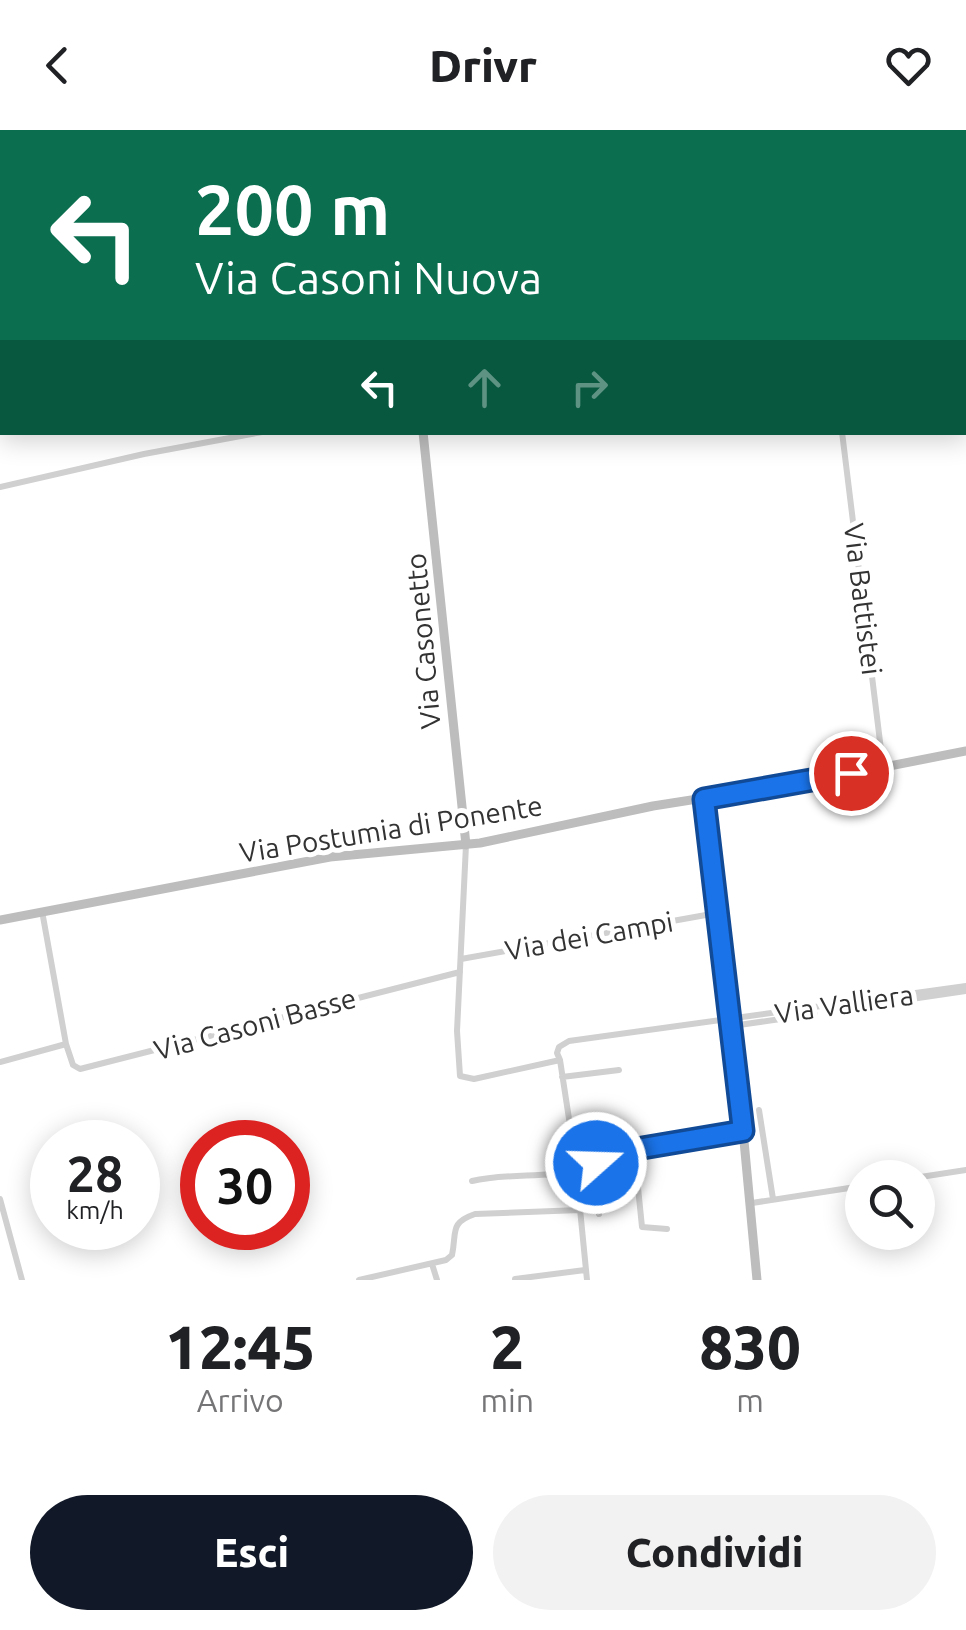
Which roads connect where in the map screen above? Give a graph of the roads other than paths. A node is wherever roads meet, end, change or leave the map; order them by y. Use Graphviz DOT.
graph roads {
  1 [pos="246,435"];
  2 [pos="423,435"];
  3 [pos="842,435"];
  4 [pos="0,488"];
  5 [pos="966,752"];
  6 [pos="883,766"];
  7 [pos="704,799"];
  8 [pos="466,845"];
  9 [pos="42,912"];
  10 [pos="717,913"];
  11 [pos="0,920"];
  12 [pos="460,960"];
  13 [pos="460,972"];
  14 [pos="966,988"];
  15 [pos="732,1023"];
  16 [pos="66,1044"];
  17 [pos="560,1060"];
  18 [pos="0,1062"];
  19 [pos="619,1070"];
  20 [pos="562,1078"];
  21 [pos="759,1110"];
  22 [pos="743,1131"];
  23 [pos="634,1148"];
  24 [pos="595,1156"];
  25 [pos="575,1158"];
  26 [pos="966,1170"];
  27 [pos="577,1172"];
  28 [pos="935,1175"];
  29 [pos="472,1181"];
  30 [pos="845,1189"];
  31 [pos="0,1199"];
  32 [pos="773,1200"];
  33 [pos="752,1202"];
  34 [pos="580,1210"];
  35 [pos="599,1214"];
  36 [pos="3,1227"];
  37 [pos="667,1229"];
  38 [pos="432,1264"];
  39 [pos="586,1270"];
  40 [pos="514,1279"];
  41 [pos="22,1280"];
  42 [pos="359,1280"];
  43 [pos="437,1280"];
  44 [pos="587,1280"];
  45 [pos="757,1280"];
  1 -- 4 [label="street"];
  2 -- 8 [label="main road, Via Casonetto"];
  3 -- 6 [label="street, Via Battistei"];
  5 -- 6 [label="main road, Via Postumia di Ponente"];
  6 -- 7 [label="main road, Via Postumia di Ponente"];
  7 -- 8 [label="main road, Via Postumia di Ponente"];
  7 -- 10 [label="main road"];
  8 -- 9 [label="main road, Via Postumia di Ponente"];
  8 -- 12 [label="street"];
  9 -- 11 [label="main road, Via Postumia di Ponente"];
  9 -- 16 [label="street"];
  10 -- 12 [label="street, Via dei Campi"];
  10 -- 15 [label="main road"];
  12 -- 13 [label="street"];
  13 -- 16 [label="street, Via Casoni Basse"];
  13 -- 17 [label="street"];
  14 -- 15 [label="street, Via Valliera"];
  15 -- 17 [label="street, Via Valliera"];
  15 -- 22 [label="main road"];
  16 -- 18 [label="street"];
  17 -- 20 [label="street"];
  19 -- 20 [label="street"];
  20 -- 25 [label="street"];
  21 -- 32 [label="street"];
  22 -- 23 [label="street"];
  22 -- 33 [label="main road"];
  23 -- 24 [label="street"];
  23 -- 37 [label="street"];
  24 -- 25 [label="street"];
  24 -- 35 [label="street"];
  25 -- 27 [label="street"];
  26 -- 28 [label="street"];
  27 -- 29 [label="street"];
  27 -- 34 [label="street"];
  30 -- 32 [label="street"];
  31 -- 36 [label="street"];
  32 -- 33 [label="street"];
  33 -- 45 [label="main road"];
  34 -- 38 [label="street"];
  34 -- 39 [label="street"];
  36 -- 41 [label="street"];
  38 -- 42 [label="street"];
  38 -- 43 [label="street"];
  39 -- 40 [label="street"];
  39 -- 44 [label="street"];
}
